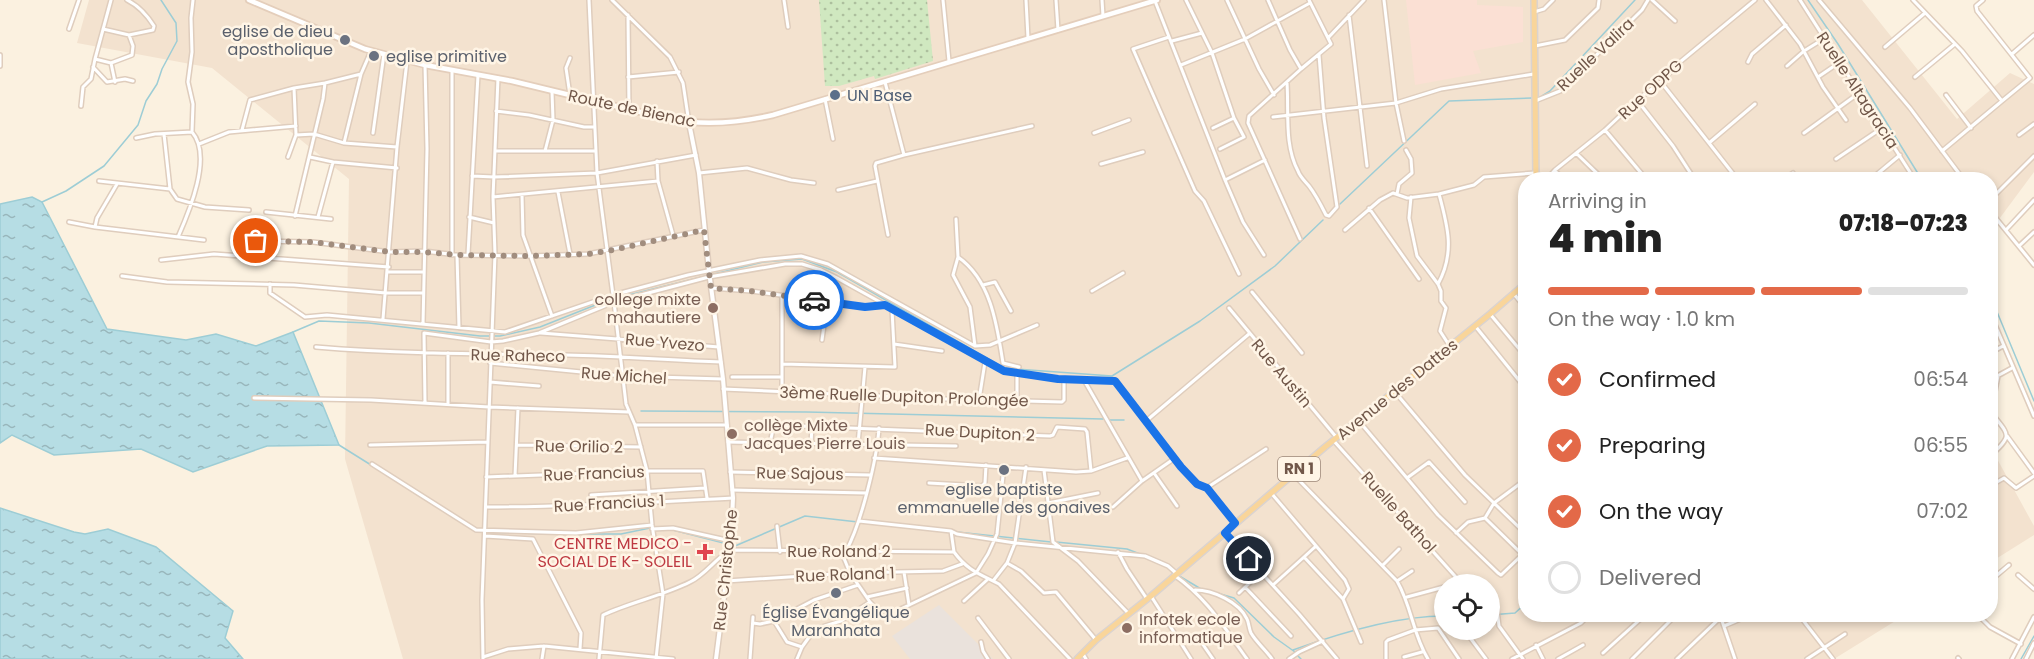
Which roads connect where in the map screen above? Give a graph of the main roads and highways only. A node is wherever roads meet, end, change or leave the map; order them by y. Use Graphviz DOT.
graph roads {
  1 [pos="249,0"];
  2 [pos="1156,0"];
  3 [pos="1534,0"];
  4 [pos="1148,1"];
  5 [pos="1536,172"];
  6 [pos="1518,290"];
  7 [pos="1084,656"];
  8 [pos="1077,659"];
  1 -- 4 [label="main road, Route de Bienac"];
  2 -- 4 [label="main road, Route de Bienac"];
  3 -- 5 [label="main road"];
  6 -- 7 [label="main road, Avenue des Dattes / RN 1"];
  7 -- 8 [label="main road, Avenue des Dattes / RN 1"];
}
